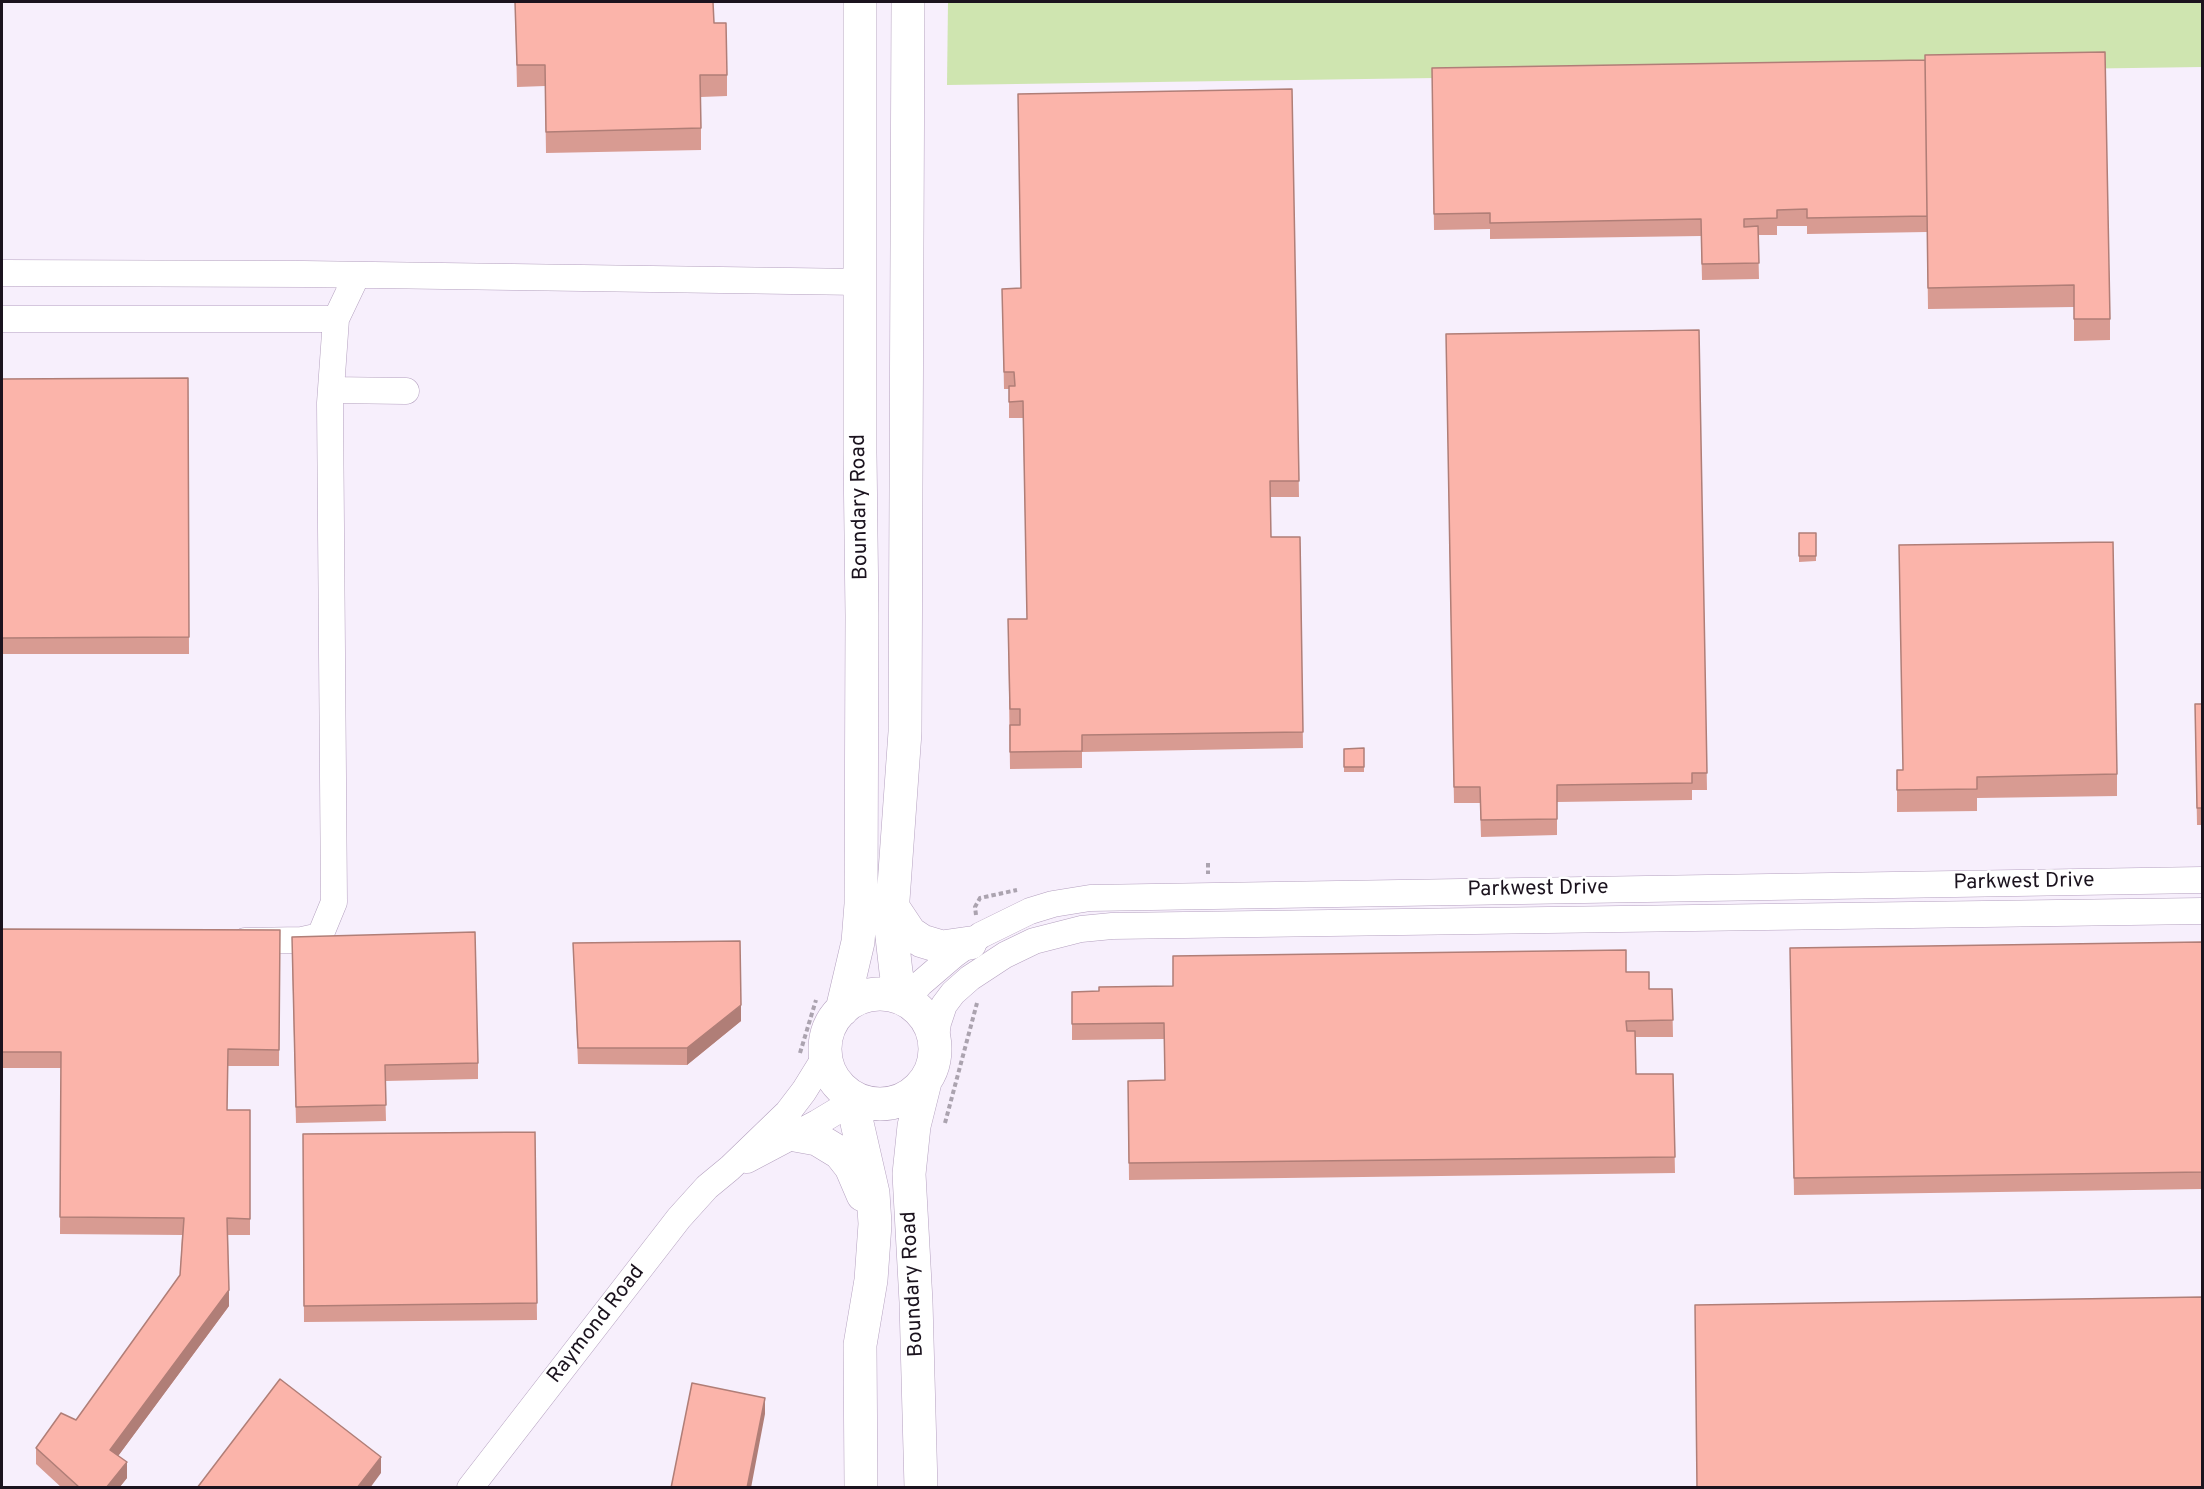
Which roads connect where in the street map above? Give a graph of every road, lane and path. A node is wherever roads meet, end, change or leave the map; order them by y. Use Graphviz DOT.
graph roads {
  1 [pos="860,2"];
  2 [pos="908,2"];
  3 [pos="2,273"];
  4 [pos="357,275"];
  5 [pos="860,282"];
  6 [pos="2,319"];
  7 [pos="336,319"];
  8 [pos="331,390"];
  9 [pos="406,391"];
  10 [pos="2202,880"];
  11 [pos="1408,892"];
  12 [pos="892,906"];
  13 [pos="2202,911"];
  14 [pos="1408,921"];
  15 [pos="221,941"];
  16 [pos="970,943"];
  17 [pos="903,999"];
  18 [pos="842,1010"];
  19 [pos="935,1044"];
  20 [pos="825,1057"];
  21 [pos="925,1082"];
  22 [pos="854,1099"];
  23 [pos="795,1135"];
  24 [pos="730,1168"];
  25 [pos="875,1224"];
  26 [pos="470,1488"];
  27 [pos="861,1488"];
  28 [pos="921,1488"];
  1 -- 5 [label="main road, Boundary Road"];
  2 -- 12 [label="main road, Boundary Road"];
  3 -- 4 [label="street"];
  4 -- 5 [label="street"];
  4 -- 7 [label="street"];
  5 -- 18 [label="main road, Boundary Road"];
  6 -- 7 [label="street"];
  7 -- 8 [label="street"];
  8 -- 9 [label="street"];
  8 -- 15 [label="street"];
  10 -- 11 [label="street, Parkwest Drive"];
  11 -- 14 [label="street"];
  11 -- 16 [label="street, Parkwest Drive"];
  12 -- 16 [label="main road"];
  12 -- 17 [label="main road, Boundary Road"];
  13 -- 14 [label="street, Parkwest Drive"];
  14 -- 19 [label="street, Parkwest Drive"];
  16 -- 17 [label="street, Parkwest Drive"];
  17 -- 18 [label="main road"];
  17 -- 19 [label="main road"];
  18 -- 20 [label="main road"];
  19 -- 21 [label="main road"];
  20 -- 22 [label="main road"];
  20 -- 24 [label="street, Raymond Road"];
  21 -- 22 [label="main road"];
  21 -- 28 [label="main road, Boundary Road"];
  22 -- 23 [label="street, Raymond Road"];
  22 -- 25 [label="main road, Boundary Road"];
  23 -- 24 [label="street, Raymond Road"];
  23 -- 25 [label="main road"];
  24 -- 26 [label="street, Raymond Road"];
  25 -- 27 [label="main road, Boundary Road"];
}
